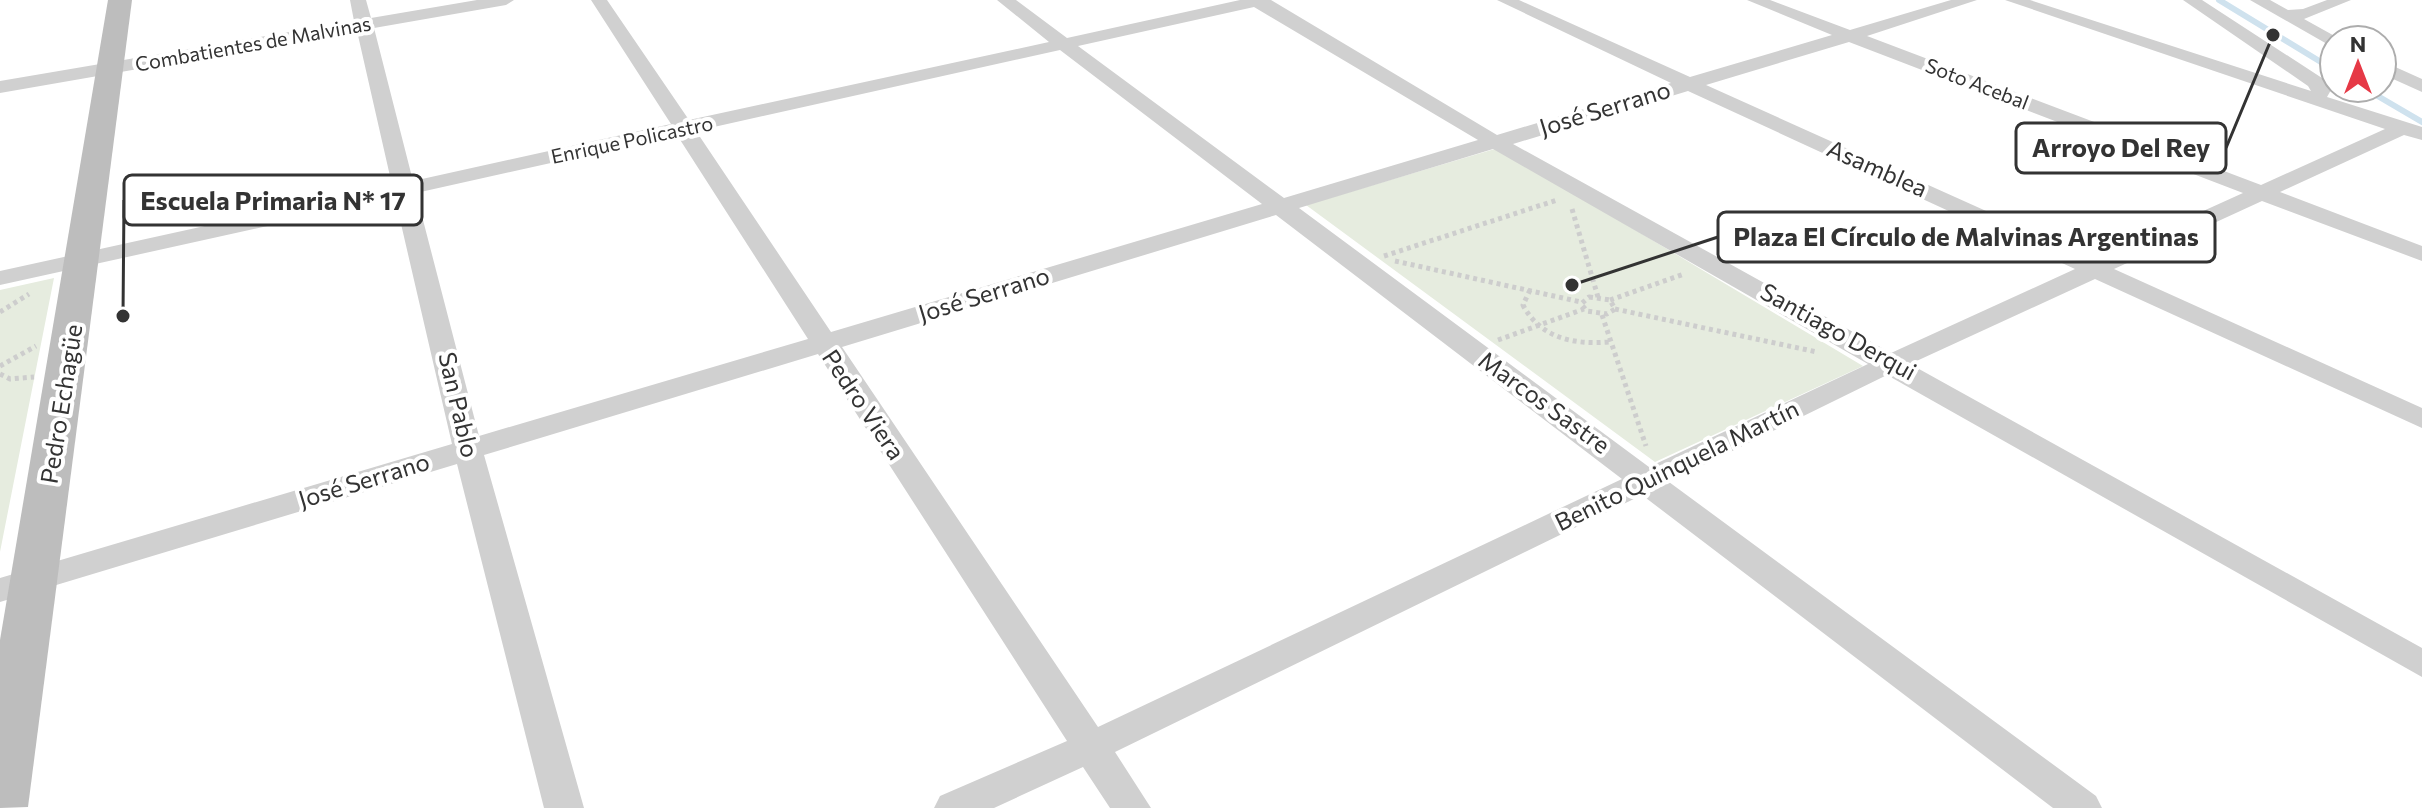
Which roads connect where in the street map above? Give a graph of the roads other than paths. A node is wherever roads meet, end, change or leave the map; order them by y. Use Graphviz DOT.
graph roads {
  1 [pos="120,0"];
  2 [pos="506,0"];
  3 [pos="599,0"];
  4 [pos="1005,0"];
  5 [pos="1505,0"];
  6 [pos="1755,0"];
  7 [pos="1969,0"];
  8 [pos="2013,0"];
  9 [pos="2191,0"];
  10 [pos="2258,0"];
  11 [pos="2343,0"];
  12 [pos="1258,1"];
  13 [pos="361,12"];
  14 [pos="2285,15"];
  15 [pos="2318,34"];
  16 [pos="1849,36"];
  17 [pos="1064,44"];
  18 [pos="109,69"];
  19 [pos="2398,75"];
  20 [pos="1690,84"];
  21 [pos="2422,86"];
  22 [pos="0,87"];
  23 [pos="2316,100"];
  24 [pos="681,129"];
  25 [pos="2412,131"];
  26 [pos="1495,142"];
  27 [pos="407,188"];
  28 [pos="2262,192"];
  29 [pos="1280,206"];
  30 [pos="2422,254"];
  31 [pos="84,259"];
  32 [pos="2098,269"];
  33 [pos="0,278"];
  34 [pos="822,344"];
  35 [pos="1892,362"];
  36 [pos="2422,419"];
  37 [pos="468,450"];
  38 [pos="1658,474"];
  39 [pos="18,585"];
  40 [pos="2422,664"];
  41 [pos="1091,747"];
  42 [pos="0,807"];
  43 [pos="564,808"];
  44 [pos="954,808"];
  45 [pos="1131,808"];
  46 [pos="2082,808"];
  1 -- 18 [label="street, Pedro Echagüe"];
  2 -- 13 [label="street, Combatientes de Malvinas"];
  3 -- 24 [label="street, Pedro Viera"];
  4 -- 17 [label="street, Marcos Sastre"];
  5 -- 20 [label="street, Asamblea"];
  6 -- 16 [label="street, Soto Acebal"];
  7 -- 16 [label="street, José Serrano"];
  8 -- 23 [label="street"];
  9 -- 23 [label="street"];
  10 -- 14 [label="street"];
  11 -- 14 [label="street"];
  12 -- 17 [label="street, Enrique Policastro"];
  12 -- 26 [label="street, Santiago Derqui"];
  13 -- 18 [label="street, Combatientes de Malvinas"];
  13 -- 27 [label="street, San Pablo"];
  14 -- 15 [label="street"];
  16 -- 20 [label="street, José Serrano"];
  16 -- 28 [label="street, Soto Acebal"];
  17 -- 24 [label="street, Enrique Policastro"];
  17 -- 29 [label="street, Marcos Sastre"];
  18 -- 22 [label="street, Combatientes de Malvinas"];
  18 -- 31 [label="street, Pedro Echagüe"];
  19 -- 21 [label="street"];
  20 -- 26 [label="street, José Serrano"];
  20 -- 32 [label="street, Asamblea"];
  23 -- 25 [label="street"];
  24 -- 27 [label="street, Enrique Policastro"];
  24 -- 34 [label="street, Pedro Viera"];
  25 -- 28 [label="street, Benito Quinquela Martín"];
  26 -- 29 [label="street, José Serrano"];
  26 -- 35 [label="street, Santiago Derqui"];
  27 -- 31 [label="street, Enrique Policastro"];
  27 -- 37 [label="street, San Pablo"];
  28 -- 30 [label="street, Soto Acebal"];
  28 -- 32 [label="street, Benito Quinquela Martín"];
  29 -- 34 [label="street, José Serrano"];
  29 -- 38 [label="street, Marcos Sastre"];
  31 -- 33 [label="street, Enrique Policastro"];
  31 -- 39 [label="street, Pedro Echagüe"];
  32 -- 35 [label="street, Benito Quinquela Martín"];
  32 -- 36 [label="street, Asamblea"];
  34 -- 37 [label="street, José Serrano"];
  34 -- 41 [label="street, Pedro Viera"];
  35 -- 38 [label="street, Benito Quinquela Martín"];
  35 -- 40 [label="street, Santiago Derqui"];
  37 -- 39 [label="street, José Serrano"];
  37 -- 43 [label="street, San Pablo"];
  38 -- 41 [label="street, Benito Quinquela Martín"];
  38 -- 46 [label="street, Marcos Sastre"];
  39 -- 42 [label="street, Pedro Echagüe"];
  41 -- 44 [label="street, Benito Quinquela Martín"];
  41 -- 45 [label="street, Pedro Viera"];
}
